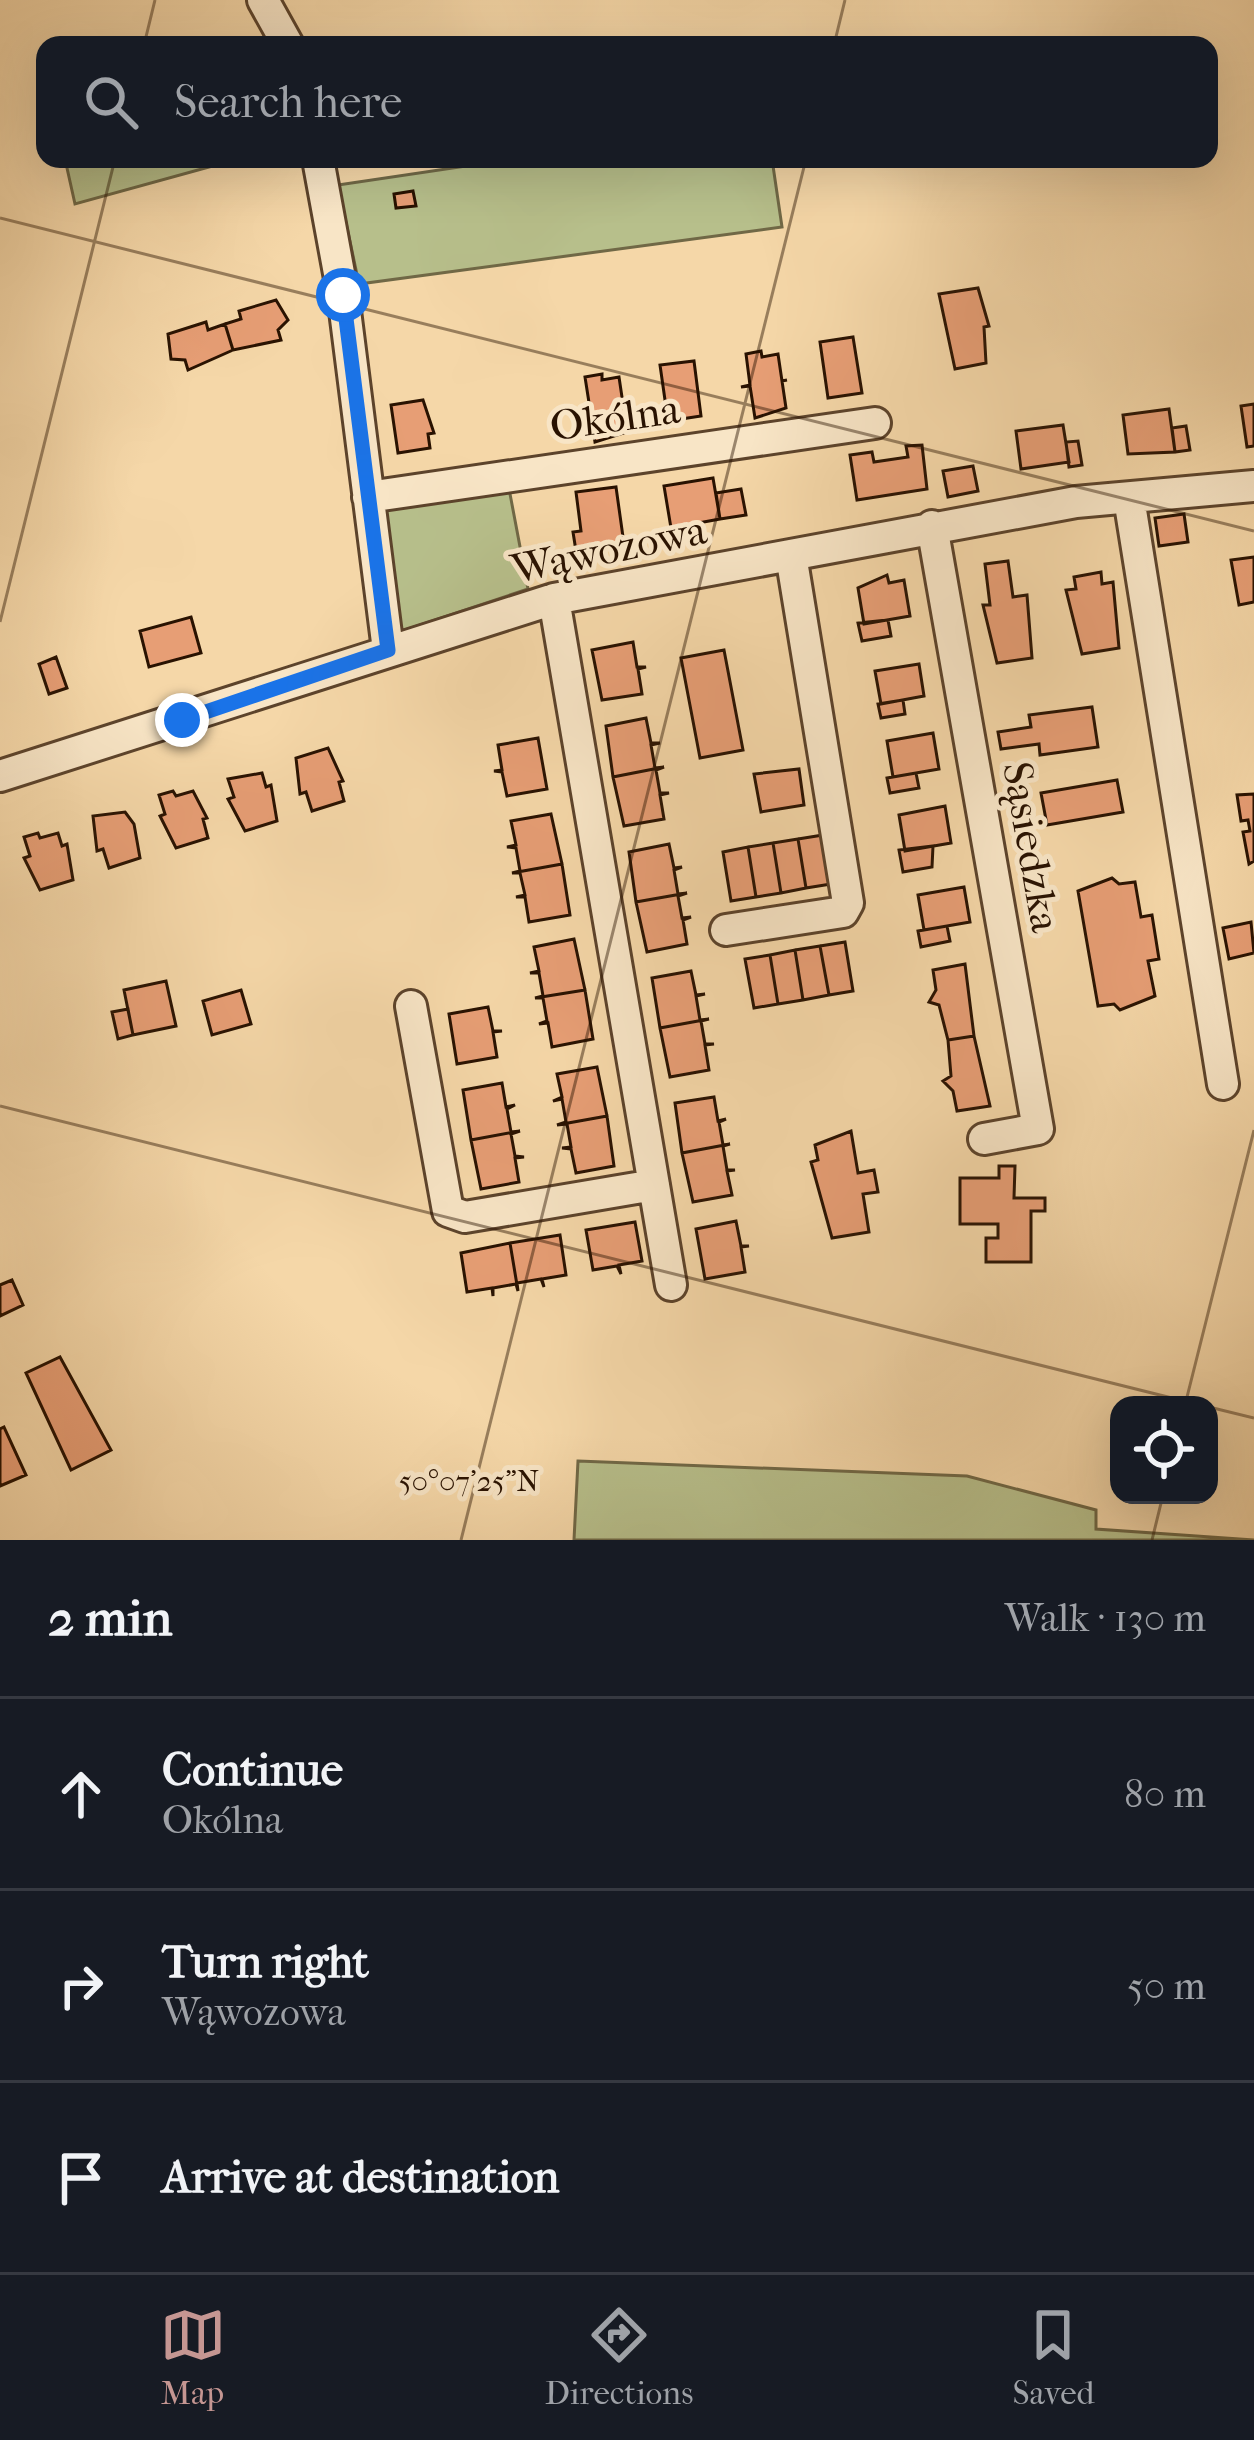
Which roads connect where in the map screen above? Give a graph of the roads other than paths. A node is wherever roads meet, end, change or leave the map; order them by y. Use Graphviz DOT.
graph roads {
  1 [pos="263,0"];
  2 [pos="283,36"];
  3 [pos="319,168"];
  4 [pos="875,423"];
  5 [pos="1254,486"];
  6 [pos="368,497"];
  7 [pos="1129,498"];
  8 [pos="932,526"];
  9 [pos="791,555"];
  10 [pos="554,599"];
  11 [pos="388,650"];
  12 [pos="0,776"];
  13 [pos="726,930"];
  14 [pos="411,1006"];
  15 [pos="1223,1084"];
  16 [pos="984,1139"];
  17 [pos="654,1185"];
  18 [pos="670,1285"];
  1 -- 2 [label="street"];
  3 -- 6 [label="street"];
  4 -- 6 [label="street, Okólna"];
  5 -- 7 [label="street, Wąwozowa"];
  6 -- 11 [label="street"];
  7 -- 8 [label="street, Wąwozowa"];
  7 -- 15 [label="street"];
  8 -- 9 [label="street, Wąwozowa"];
  8 -- 16 [label="street, Sąsiedzka"];
  9 -- 10 [label="street, Wąwozowa"];
  9 -- 13 [label="street"];
  10 -- 11 [label="street, Wąwozowa"];
  10 -- 17 [label="street"];
  11 -- 12 [label="street, Wąwozowa"];
  14 -- 17 [label="street"];
  17 -- 18 [label="street"];
}
